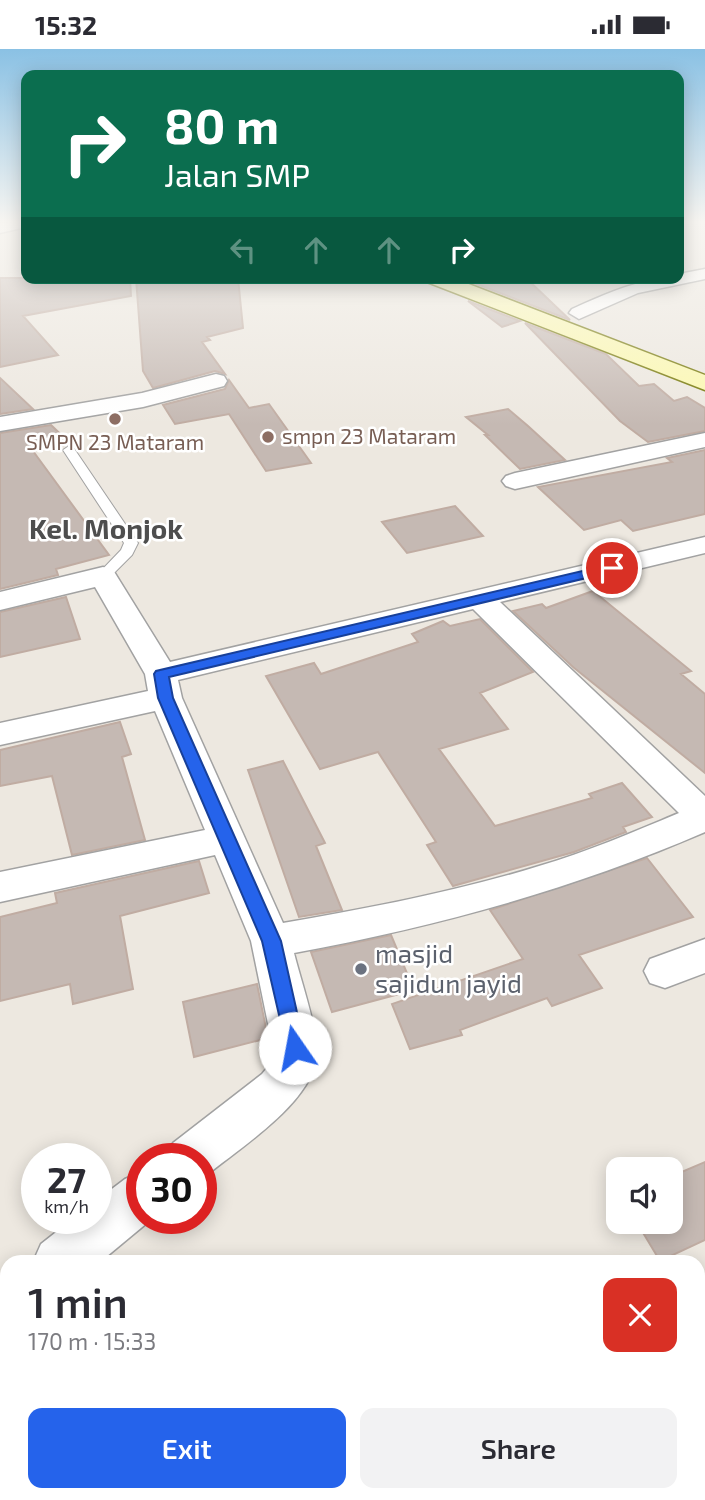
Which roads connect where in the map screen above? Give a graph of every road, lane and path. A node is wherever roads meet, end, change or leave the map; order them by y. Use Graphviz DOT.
graph roads {
  1 [pos="489,290"];
  2 [pos="515,290"];
  3 [pos="622,290"];
  4 [pos="579,313"];
  5 [pos="705,362"];
  6 [pos="216,381"];
  7 [pos="705,383"];
  8 [pos="0,424"];
  9 [pos="705,440"];
  10 [pos="69,450"];
  11 [pos="515,481"];
  12 [pos="700,551"];
  13 [pos="103,576"];
  14 [pos="481,600"];
  15 [pos="0,601"];
  16 [pos="163,686"];
  17 [pos="0,734"];
  18 [pos="705,817"];
  19 [pos="227,839"];
  20 [pos="0,887"];
  21 [pos="271,941"];
  22 [pos="705,956"];
  23 [pos="665,971"];
  24 [pos="210,1143"];
  25 [pos="126,1209"];
  26 [pos="67,1255"];
  1 -- 7 [label="main road"];
  2 -- 4 [label="main road"];
  3 -- 4 [label="street"];
  4 -- 5 [label="main road"];
  6 -- 8 [label="street"];
  9 -- 11 [label="street"];
  10 -- 13 [label="lane"];
  12 -- 14 [label="street"];
  13 -- 15 [label="street"];
  13 -- 16 [label="street"];
  14 -- 16 [label="street"];
  14 -- 18 [label="street"];
  16 -- 17 [label="street"];
  16 -- 19 [label="street"];
  18 -- 21 [label="street"];
  19 -- 20 [label="street"];
  19 -- 21 [label="street"];
  21 -- 24 [label="street"];
  22 -- 23 [label="street"];
  25 -- 26 [label="street"];
}
